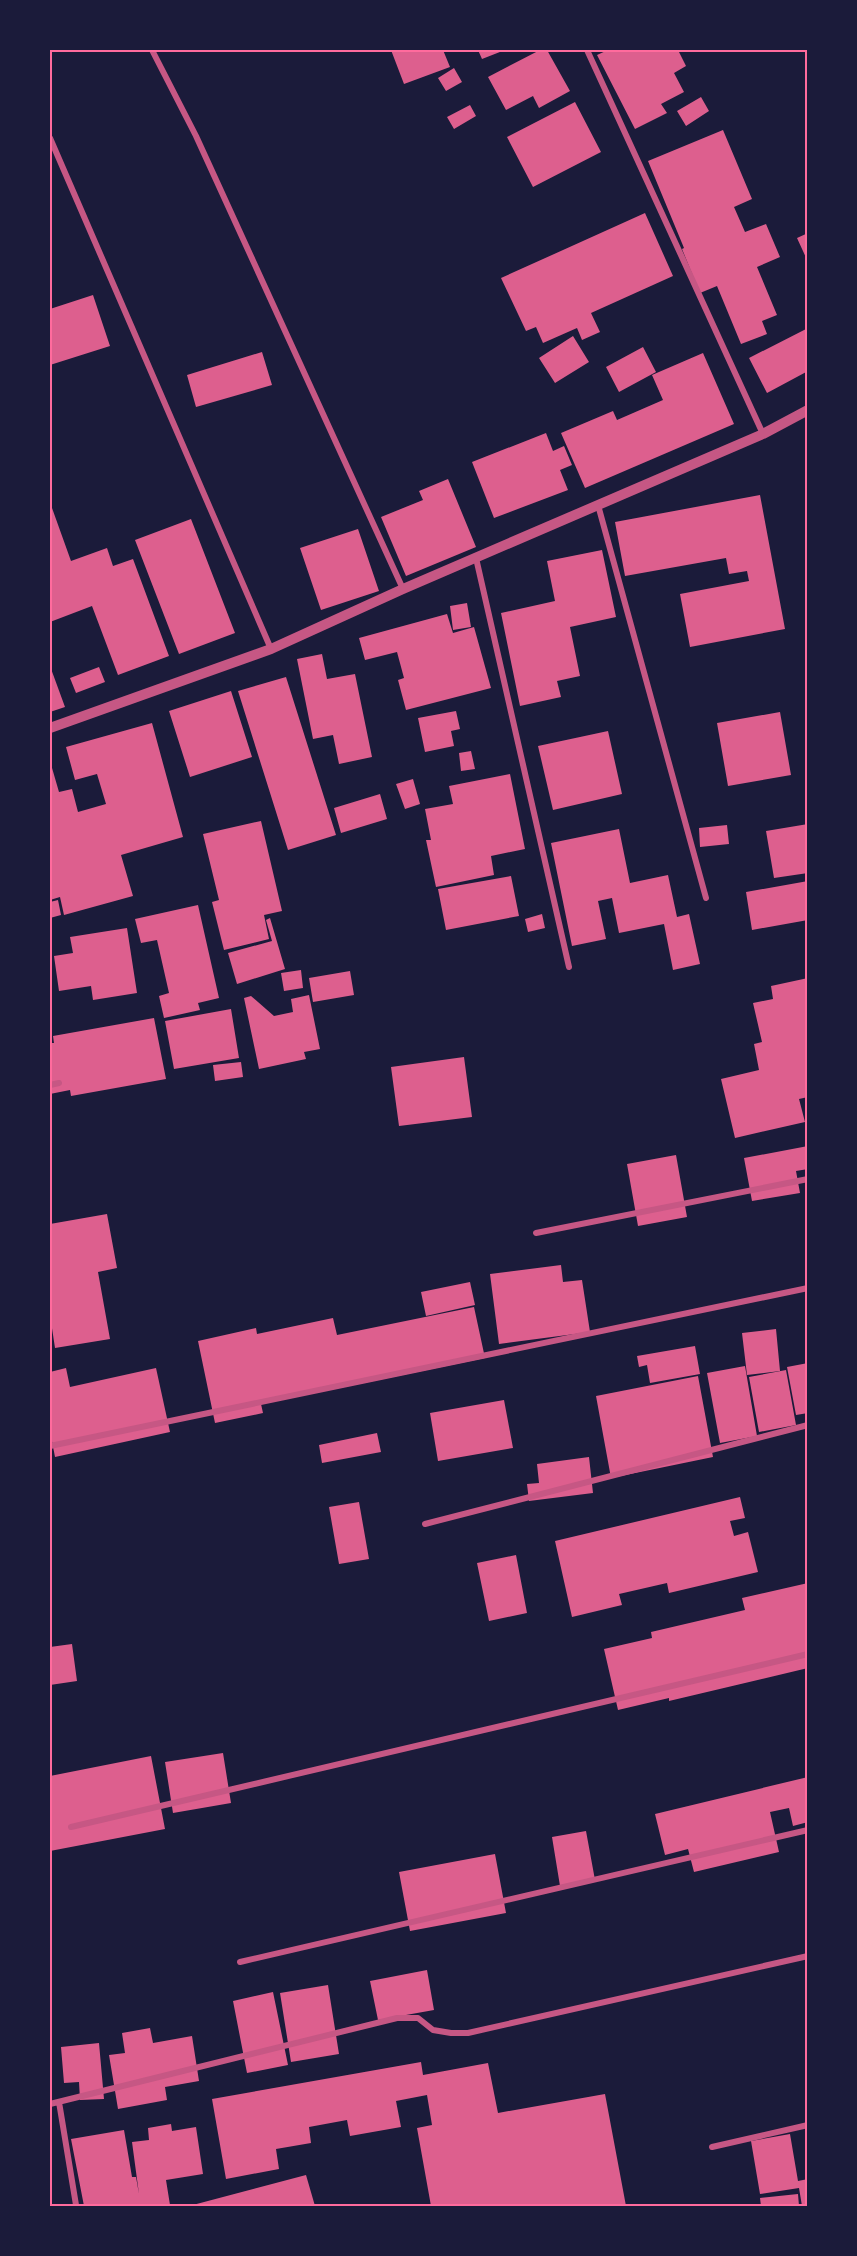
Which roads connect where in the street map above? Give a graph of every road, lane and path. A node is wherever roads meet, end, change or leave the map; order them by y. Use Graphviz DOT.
graph roads {
  1 [pos="152,50"];
  2 [pos="587,50"];
  3 [pos="50,138"];
  4 [pos="807,410"];
  5 [pos="763,434"];
  6 [pos="598,505"];
  7 [pos="476,558"];
  8 [pos="404,589"];
  9 [pos="271,649"];
  10 [pos="50,728"];
  11 [pos="706,898"];
  12 [pos="569,967"];
  13 [pos="59,1083"];
  14 [pos="50,1085"];
  15 [pos="807,1179"];
  16 [pos="536,1233"];
  17 [pos="807,1288"];
  18 [pos="807,1425"];
  19 [pos="50,1446"];
  20 [pos="425,1524"];
  21 [pos="807,1654"];
  22 [pos="71,1827"];
  23 [pos="807,1830"];
  24 [pos="807,1956"];
  25 [pos="240,1962"];
  26 [pos="59,2102"];
  27 [pos="50,2104"];
  28 [pos="807,2125"];
  29 [pos="712,2147"];
  30 [pos="76,2205"];
  1 -- 8 [label="street"];
  2 -- 5 [label="street"];
  3 -- 9 [label="street"];
  4 -- 5 [label="street"];
  5 -- 6 [label="street"];
  6 -- 7 [label="street"];
  6 -- 11 [label="street"];
  7 -- 8 [label="street"];
  7 -- 12 [label="street"];
  8 -- 9 [label="street"];
  9 -- 10 [label="street"];
  13 -- 14 [label="street"];
  15 -- 16 [label="street"];
  17 -- 19 [label="street"];
  18 -- 20 [label="street"];
  21 -- 22 [label="street"];
  23 -- 25 [label="street"];
  24 -- 26 [label="street"];
  26 -- 27 [label="street"];
  26 -- 30 [label="street"];
  28 -- 29 [label="street"];
}
